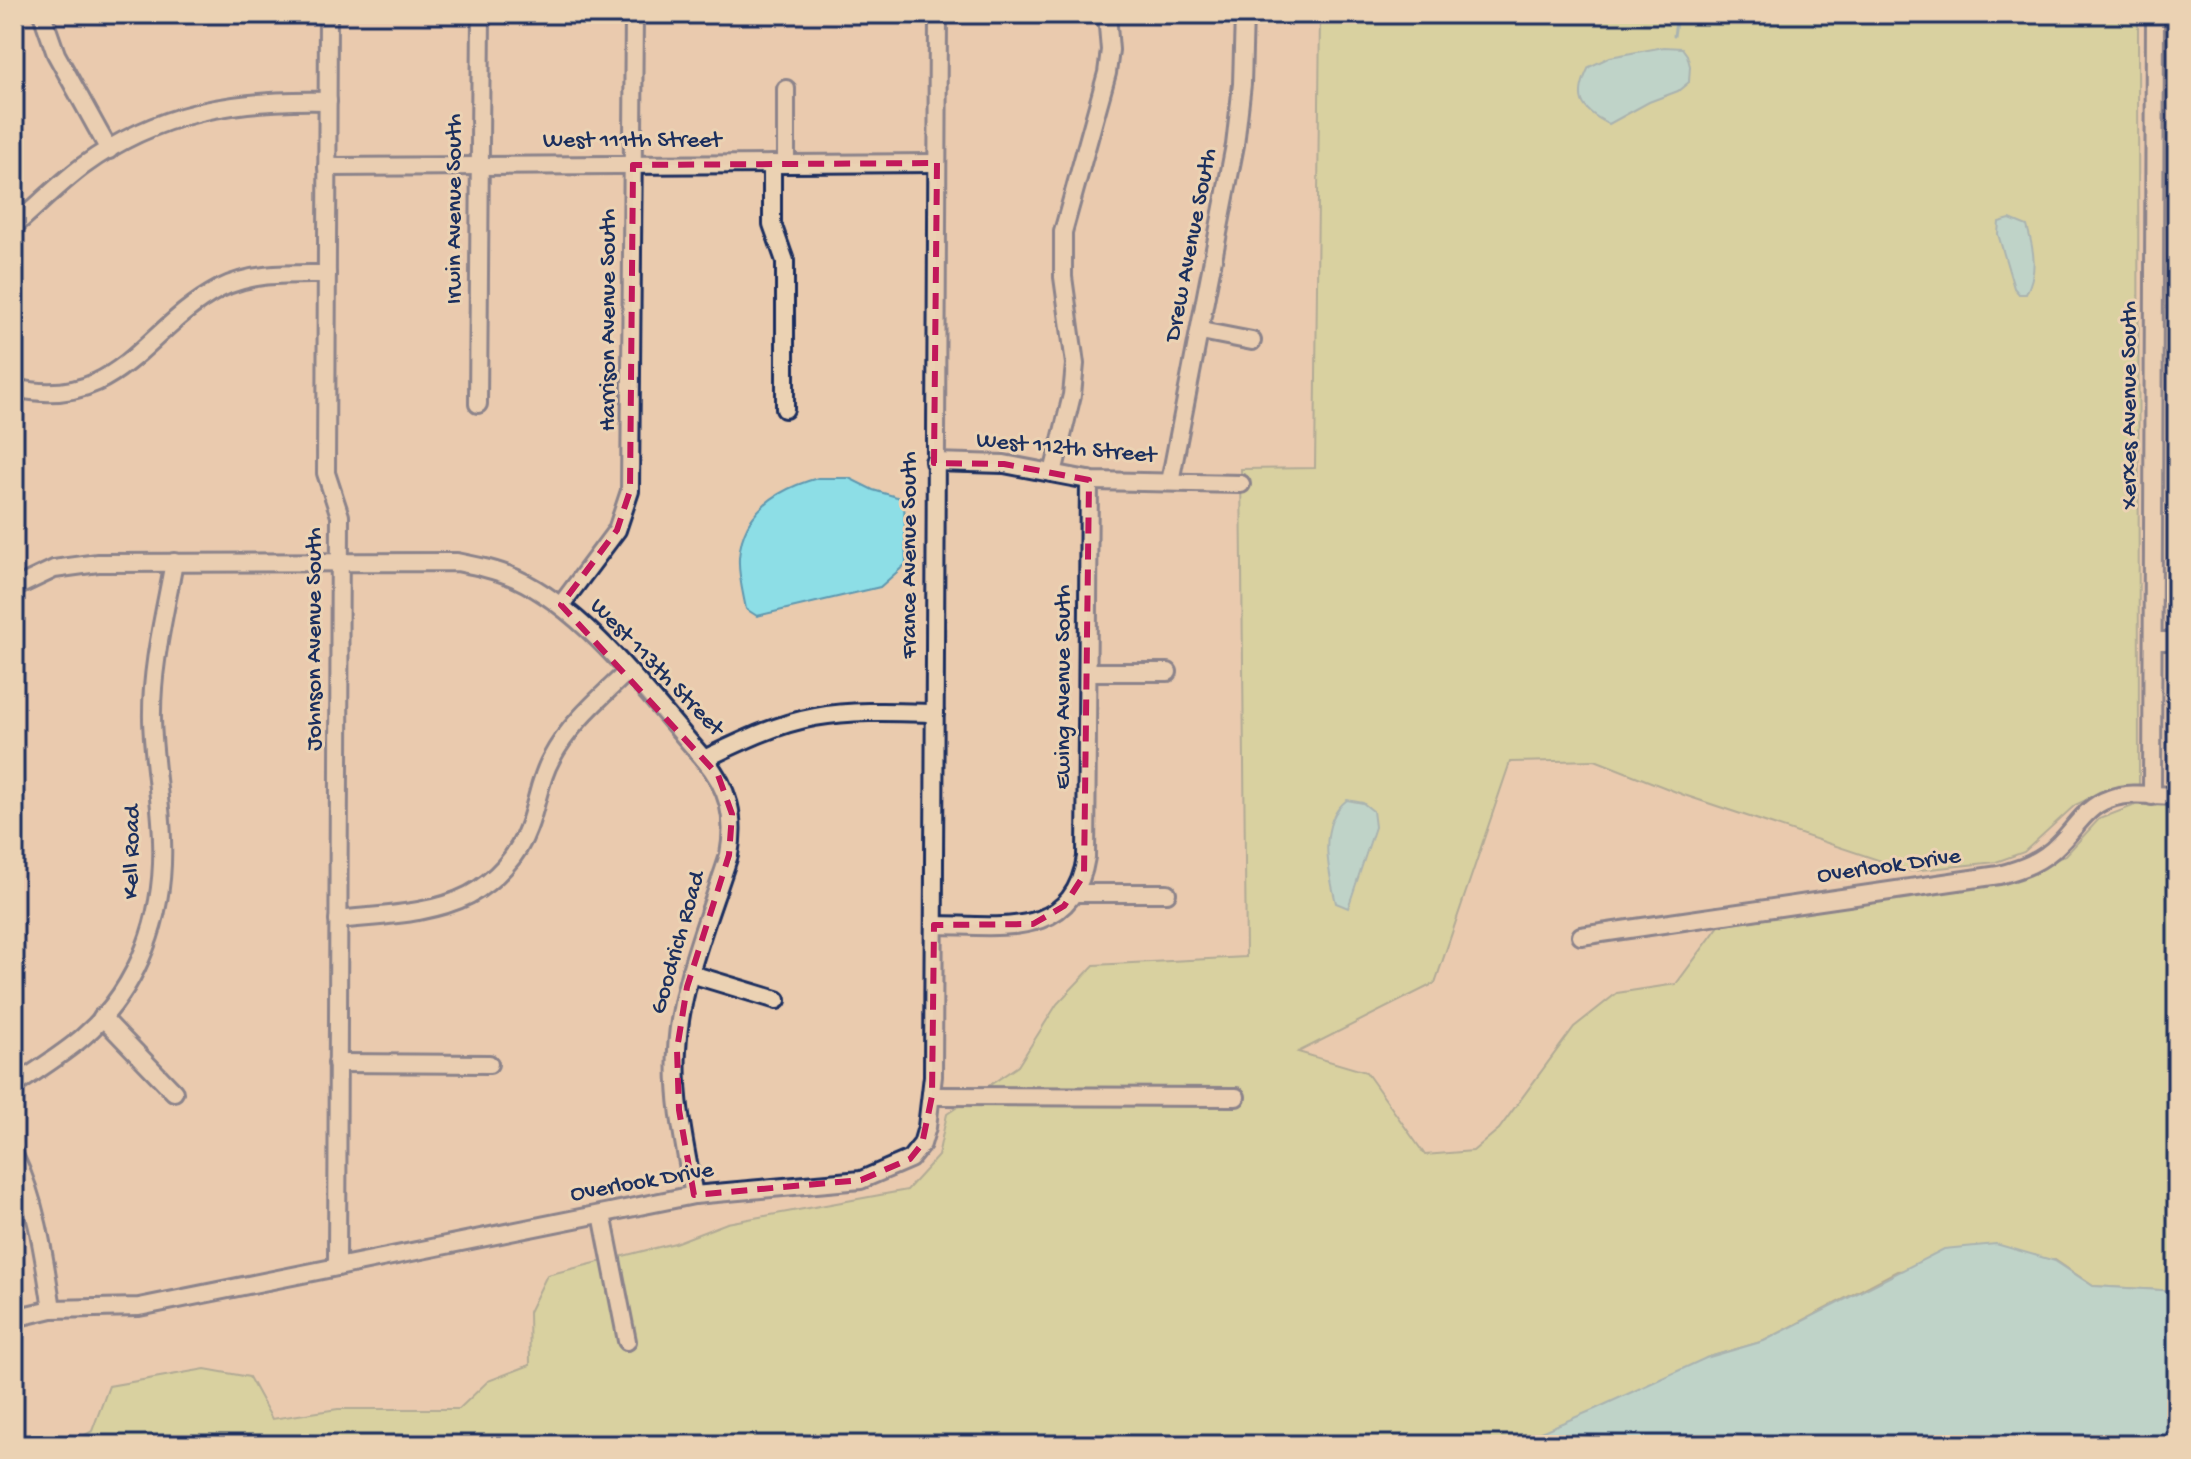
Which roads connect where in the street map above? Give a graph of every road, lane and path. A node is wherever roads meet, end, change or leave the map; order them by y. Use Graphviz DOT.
graph roads {
  1 [pos="42,14"];
  2 [pos="328,14"];
  3 [pos="481,14"];
  4 [pos="634,14"];
  5 [pos="938,14"];
  6 [pos="1107,14"];
  7 [pos="1244,14"];
  8 [pos="2155,14"];
  9 [pos="786,89"];
  10 [pos="328,101"];
  11 [pos="109,150"];
  12 [pos="937,163"];
  13 [pos="779,164"];
  14 [pos="633,165"];
  15 [pos="480,166"];
  16 [pos="327,167"];
  17 [pos="14,226"];
  18 [pos="327,274"];
  19 [pos="1201,331"];
  20 [pos="1252,341"];
  21 [pos="14,388"];
  22 [pos="478,404"];
  23 [pos="785,409"];
  24 [pos="934,462"];
  25 [pos="1053,473"];
  26 [pos="1089,480"];
  27 [pos="1170,482"];
  28 [pos="1241,484"];
  29 [pos="339,561"];
  30 [pos="174,562"];
  31 [pos="14,588"];
  32 [pos="561,605"];
  33 [pos="2153,641"];
  34 [pos="2177,641"];
  35 [pos="627,672"];
  36 [pos="1088,672"];
  37 [pos="1168,672"];
  38 [pos="935,713"];
  39 [pos="704,759"];
  40 [pos="2152,796"];
  41 [pos="2177,796"];
  42 [pos="1075,893"];
  43 [pos="1167,893"];
  44 [pos="338,920"];
  45 [pos="934,925"];
  46 [pos="1581,936"];
  47 [pos="691,974"];
  48 [pos="777,1000"];
  49 [pos="102,1017"];
  50 [pos="337,1063"];
  51 [pos="489,1064"];
  52 [pos="14,1086"];
  53 [pos="174,1092"];
  54 [pos="932,1096"];
  55 [pos="1236,1097"];
  56 [pos="14,1155"];
  57 [pos="694,1195"];
  58 [pos="602,1214"];
  59 [pos="337,1267"];
  60 [pos="52,1309"];
  61 [pos="14,1318"];
  62 [pos="627,1341"];
  1 -- 11 [label="street"];
  2 -- 10 [label="street, Johnson Avenue South"];
  3 -- 15 [label="street, Irwin Avenue South"];
  4 -- 14 [label="street, Harrison Avenue South"];
  5 -- 12 [label="street, France Avenue South"];
  6 -- 25 [label="street"];
  7 -- 19 [label="street, Drew Avenue South"];
  8 -- 33 [label="street, Xerxes Avenue South"];
  9 -- 13 [label="street"];
  10 -- 11 [label="street"];
  10 -- 16 [label="street, Johnson Avenue South"];
  11 -- 17 [label="street"];
  12 -- 13 [label="street, West 111th Street"];
  12 -- 24 [label="street, France Avenue South"];
  13 -- 14 [label="street, West 111th Street"];
  13 -- 23 [label="street"];
  14 -- 15 [label="street, West 111th Street"];
  14 -- 32 [label="street, Harrison Avenue South"];
  15 -- 16 [label="street, West 111th Street"];
  15 -- 22 [label="street, Irwin Avenue South"];
  16 -- 18 [label="street, Johnson Avenue South"];
  18 -- 21 [label="street"];
  18 -- 29 [label="street, Johnson Avenue South"];
  19 -- 20 [label="street"];
  19 -- 27 [label="street, Drew Avenue South"];
  24 -- 25 [label="street, West 112th Street"];
  24 -- 38 [label="street, France Avenue South"];
  25 -- 26 [label="street, West 112th Street"];
  26 -- 27 [label="street, West 112th Street"];
  26 -- 36 [label="street, Ewing Avenue South"];
  27 -- 28 [label="street, West 112th Street"];
  29 -- 30 [label="street, West 113th Street"];
  29 -- 32 [label="street, West 113th Street"];
  29 -- 44 [label="street, Johnson Avenue South"];
  30 -- 31 [label="street, West 113th Street"];
  30 -- 49 [label="street, Kell Road"];
  32 -- 35 [label="street, West 113th Street"];
  33 -- 34 [label="street"];
  33 -- 40 [label="street, Xerxes Avenue South"];
  35 -- 39 [label="street, West 113th Street"];
  35 -- 44 [label="street"];
  36 -- 37 [label="street"];
  36 -- 42 [label="street, Ewing Avenue South"];
  38 -- 39 [label="street, West 113th Street"];
  38 -- 45 [label="street, France Avenue South"];
  39 -- 47 [label="street, Goodrich Road"];
  40 -- 41 [label="street, Overlook Drive"];
  40 -- 46 [label="street, Overlook Drive"];
  42 -- 43 [label="street"];
  42 -- 45 [label="street"];
  44 -- 50 [label="street, Johnson Avenue South"];
  45 -- 54 [label="street, France Avenue South"];
  47 -- 48 [label="street"];
  47 -- 57 [label="street, Goodrich Road"];
  49 -- 52 [label="street, Kell Road"];
  49 -- 53 [label="street"];
  50 -- 51 [label="street"];
  50 -- 59 [label="street, Johnson Avenue South"];
  54 -- 55 [label="street"];
  54 -- 57 [label="street, Overlook Drive"];
  56 -- 60 [label="street"];
  57 -- 58 [label="street, Overlook Drive"];
  58 -- 59 [label="street, Overlook Drive"];
  58 -- 62 [label="street"];
  59 -- 60 [label="street, Overlook Drive"];
  60 -- 61 [label="street, Overlook Drive"];
}
